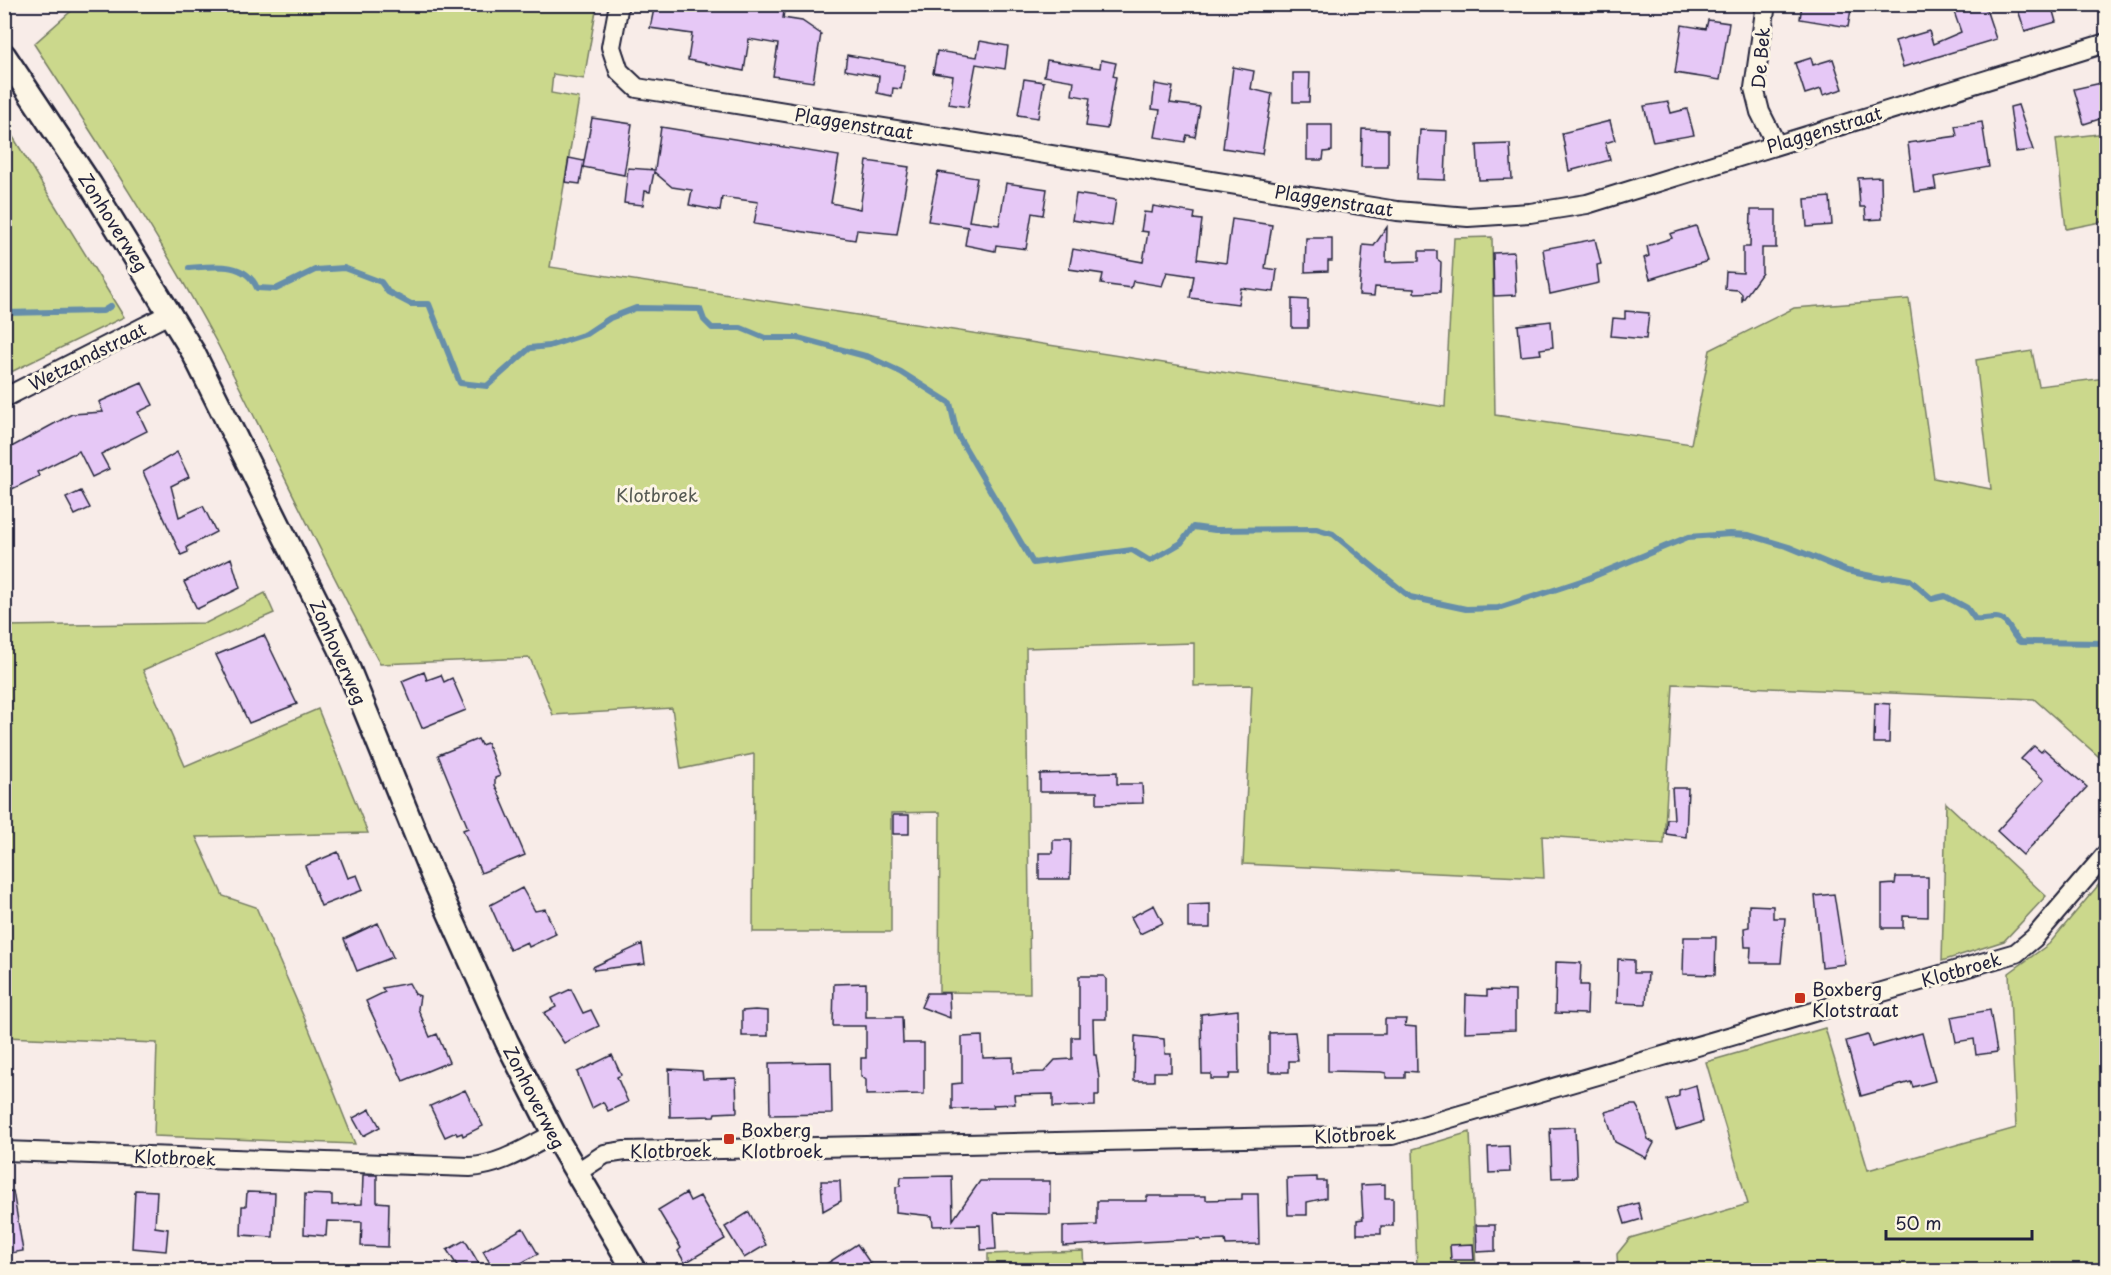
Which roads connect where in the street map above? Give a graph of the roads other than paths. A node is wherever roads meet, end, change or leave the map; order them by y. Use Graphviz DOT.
graph roads {
  1 [pos="619,4"];
  2 [pos="1766,4"];
  3 [pos="2106,43"];
  4 [pos="4,55"];
  5 [pos="1776,144"];
  6 [pos="169,314"];
  7 [pos="4,398"];
  8 [pos="2106,854"];
  9 [pos="554,1134"];
  10 [pos="4,1151"];
  11 [pos="576,1173"];
  12 [pos="634,1270"];
  1 -- 5 [label="street, Plaggenstraat"];
  2 -- 5 [label="street, De Bek"];
  3 -- 5 [label="street, Plaggenstraat"];
  4 -- 6 [label="street, Zonhoverweg"];
  6 -- 7 [label="street, Wetzandstraat"];
  6 -- 9 [label="street, Zonhoverweg"];
  8 -- 11 [label="street, Klotbroek"];
  9 -- 10 [label="street, Klotbroek"];
  9 -- 11 [label="street, Zonhoverweg"];
  11 -- 12 [label="street, Zonhoverweg"];
}
